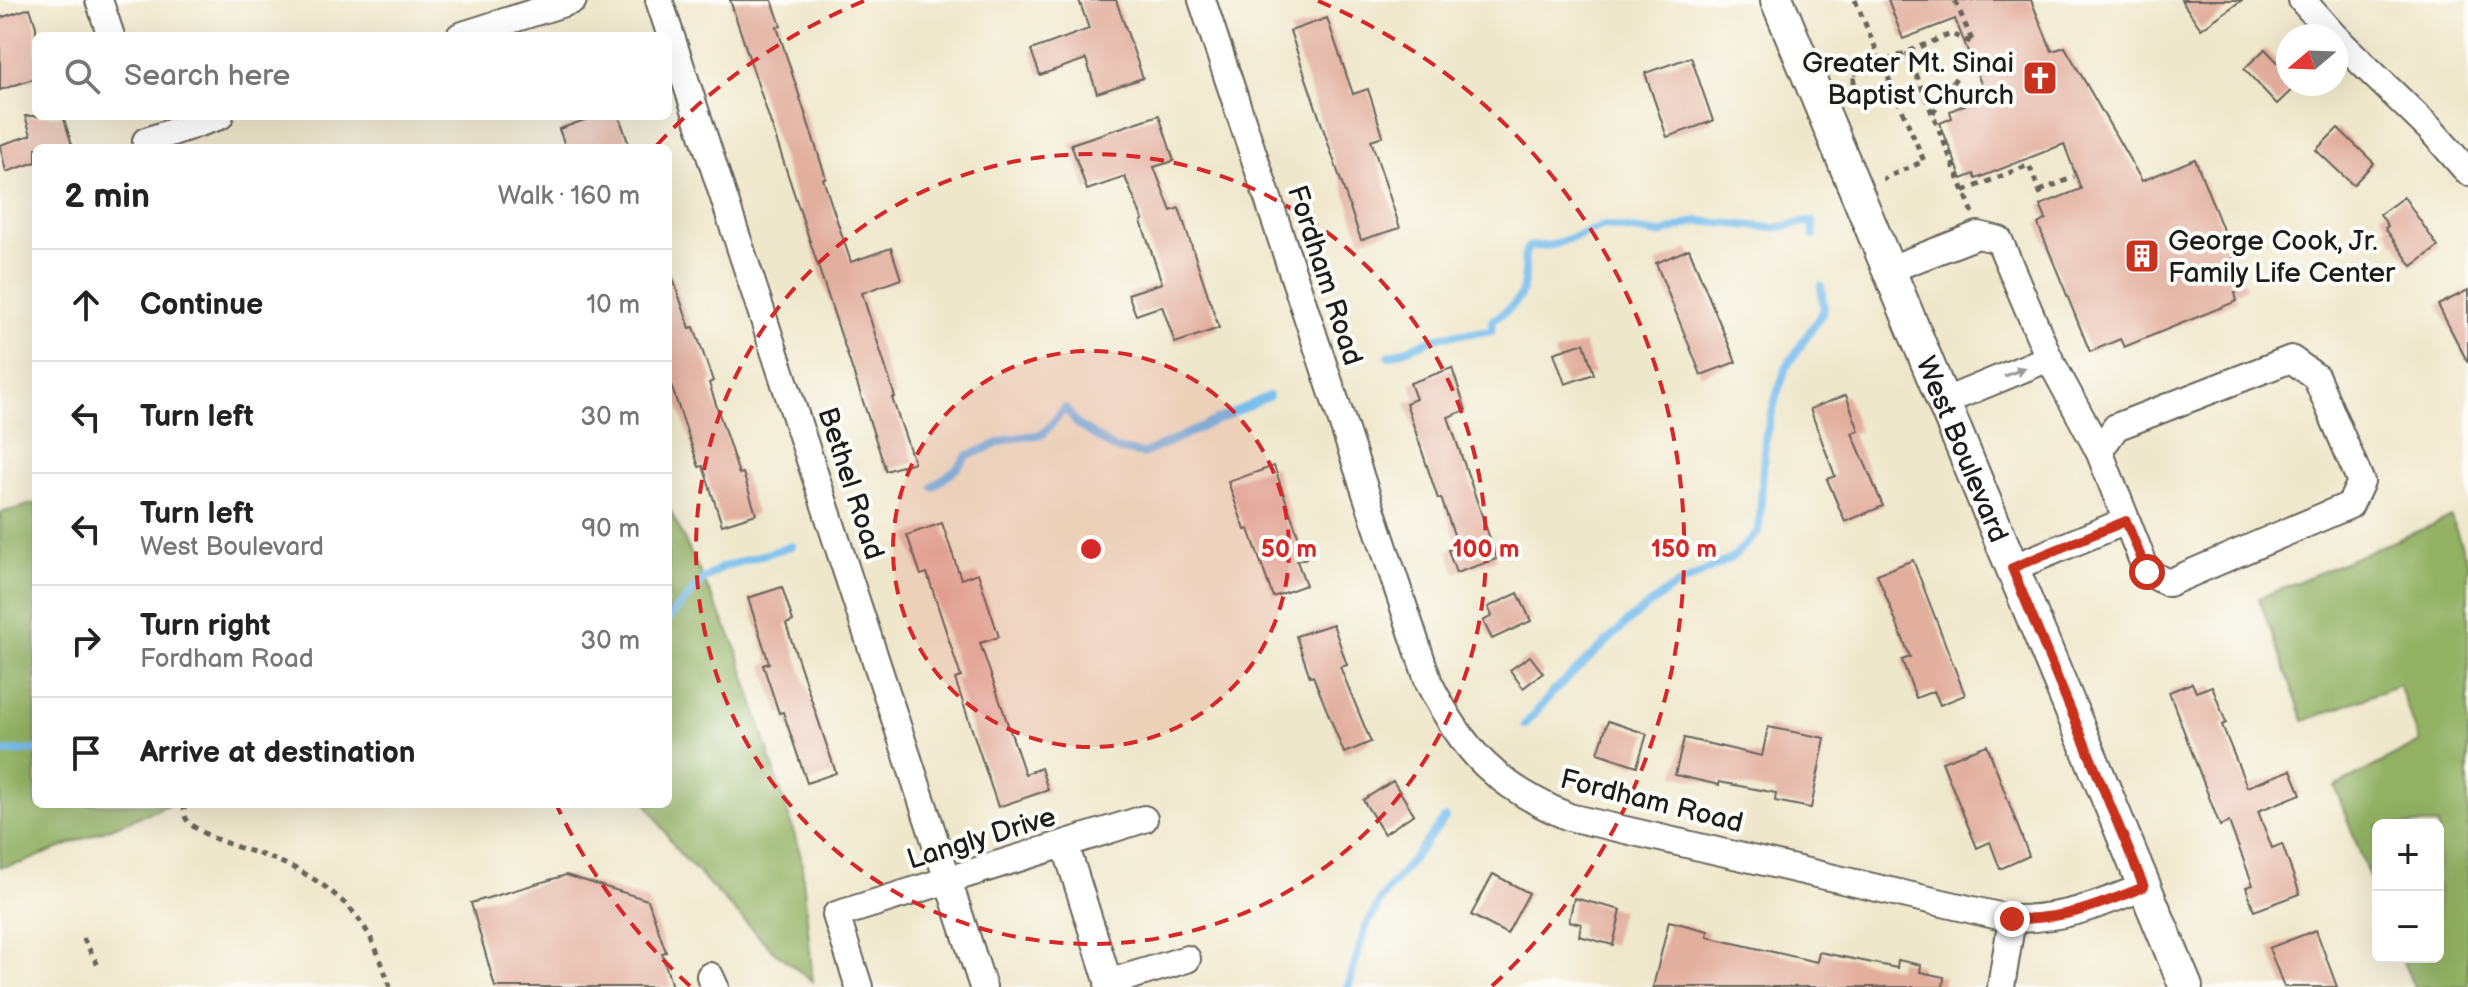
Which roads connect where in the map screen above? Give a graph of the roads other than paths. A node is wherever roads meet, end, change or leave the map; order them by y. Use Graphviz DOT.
graph roads {
  1 [pos="99,0"];
  2 [pos="573,0"];
  3 [pos="659,0"];
  4 [pos="1202,0"];
  5 [pos="1777,0"];
  6 [pos="2302,0"];
  7 [pos="2323,24"];
  8 [pos="110,32"];
  9 [pos="473,32"];
  10 [pos="670,32"];
  11 [pos="672,39"];
  12 [pos="2348,50"];
  13 [pos="204,120"];
  14 [pos="144,135"];
  15 [pos="2468,172"];
  16 [pos="1888,270"];
  17 [pos="2049,358"];
  18 [pos="1943,402"];
  19 [pos="2099,451"];
  20 [pos="2126,521"];
  21 [pos="2012,568"];
  22 [pos="1144,819"];
  23 [pos="1065,844"];
  24 [pos="949,880"];
  25 [pos="2144,887"];
  26 [pos="2012,919"];
  27 [pos="1187,959"];
  28 [pos="1109,985"];
  29 [pos="859,987"];
  30 [pos="983,987"];
  31 [pos="2001,987"];
  32 [pos="2186,987"];
  1 -- 8 [label="street"];
  2 -- 9 [label="street"];
  3 -- 10 [label="street, Bethel Road"];
  4 -- 26 [label="street, Fordham Road"];
  5 -- 16 [label="main road, West Boulevard"];
  6 -- 7 [label="street"];
  11 -- 24 [label="street, Bethel Road"];
  12 -- 15 [label="street"];
  13 -- 14 [label="street"];
  16 -- 17 [label="street"];
  16 -- 18 [label="main road, West Boulevard"];
  18 -- 17 [label="street, one-way"];
  17 -- 19 [label="street"];
  18 -- 21 [label="main road, West Boulevard"];
  19 -- 20 [label="street"];
  19 -- 20 [label="street"];
  20 -- 21 [label="street"];
  21 -- 25 [label="main road, West Boulevard"];
  22 -- 23 [label="street, Langly Drive"];
  23 -- 24 [label="street, Langly Drive"];
  23 -- 28 [label="street"];
  24 -- 29 [label="street, Langly Drive"];
  24 -- 30 [label="street, Bethel Road"];
  25 -- 26 [label="street, Fordham Road"];
  25 -- 32 [label="main road, West Boulevard"];
  26 -- 31 [label="street"];
  27 -- 28 [label="street"];
}
